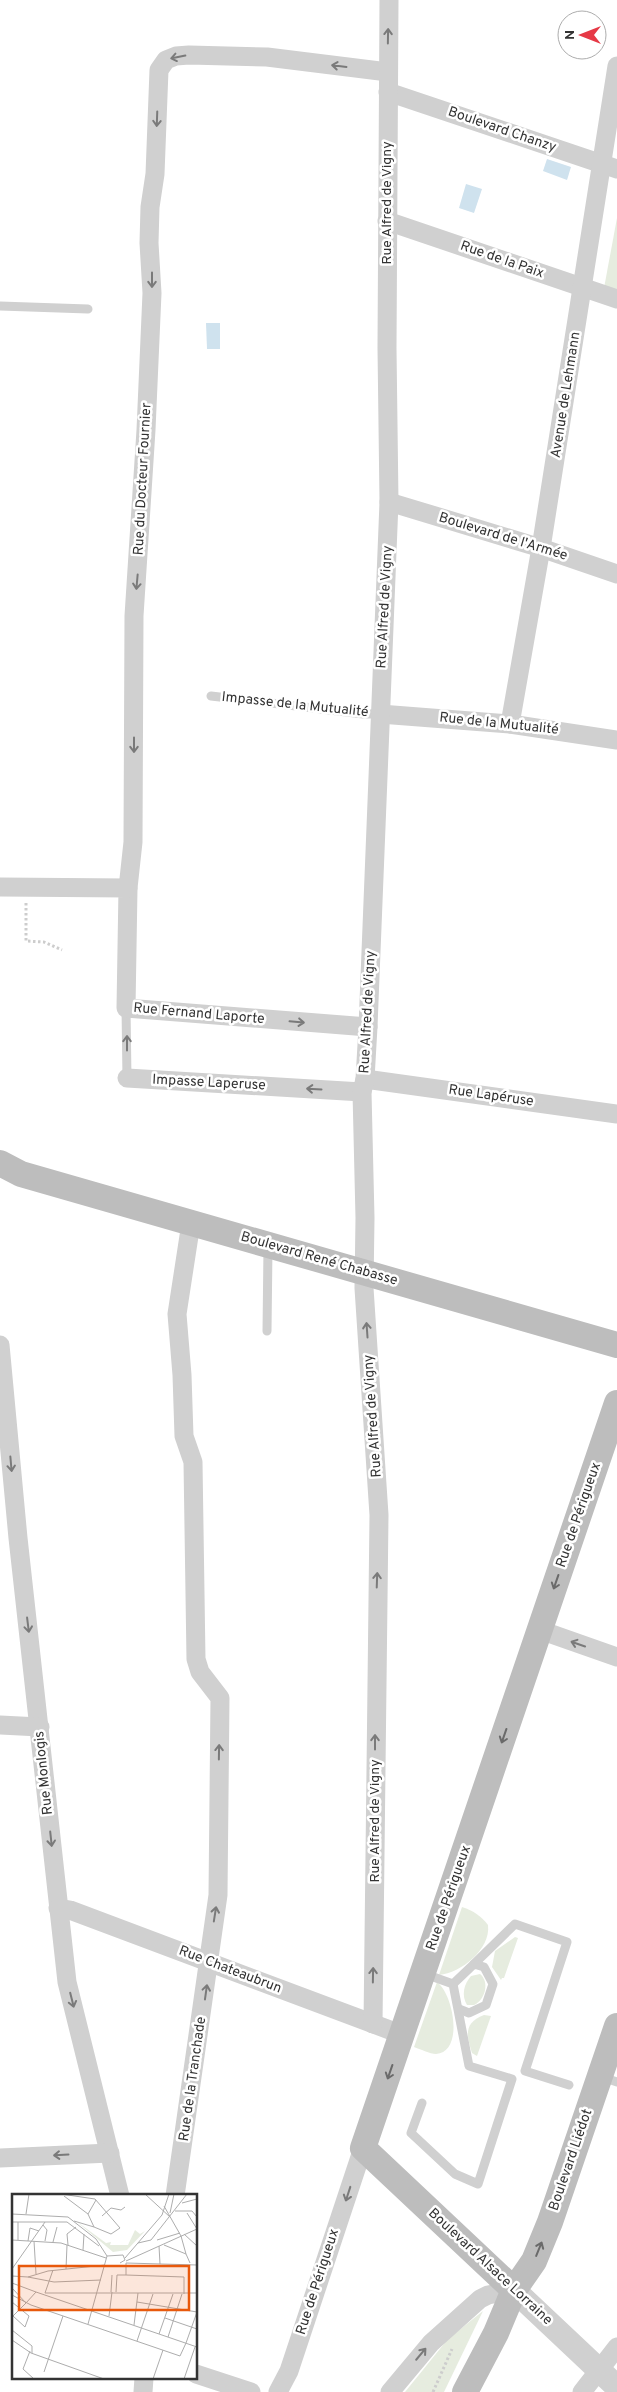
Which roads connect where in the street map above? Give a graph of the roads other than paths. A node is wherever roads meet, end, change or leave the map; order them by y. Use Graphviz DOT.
graph roads {
  1 [pos="389,0"];
  2 [pos="617,66"];
  3 [pos="388,72"];
  4 [pos="388,92"];
  5 [pos="610,167"];
  6 [pos="387,221"];
  7 [pos="583,288"];
  8 [pos="617,299"];
  9 [pos="0,306"];
  10 [pos="88,309"];
  11 [pos="389,502"];
  12 [pos="541,548"];
  13 [pos="617,574"];
  14 [pos="211,696"];
  15 [pos="380,714"];
  16 [pos="510,724"];
  17 [pos="617,740"];
  18 [pos="0,887"];
  19 [pos="128,888"];
  20 [pos="126,1008"];
  21 [pos="368,1027"];
  22 [pos="127,1078"];
  23 [pos="364,1085"];
  24 [pos="617,1114"];
  25 [pos="7,1170"];
  26 [pos="191,1223"];
  27 [pos="268,1245"];
  28 [pos="365,1271"];
  29 [pos="267,1330"];
  30 [pos="0,1345"];
  31 [pos="617,1345"];
  32 [pos="617,1403"];
  33 [pos="540,1630"];
  34 [pos="617,1657"];
  35 [pos="0,1725"];
  36 [pos="40,1727"];
  37 [pos="58,1908"];
  38 [pos="209,1963"];
  39 [pos="474,1964"];
  40 [pos="424,1974"];
  41 [pos="453,1984"];
  42 [pos="459,2009"];
  43 [pos="373,2024"];
  44 [pos="617,2026"];
  45 [pos="403,2035"];
  46 [pos="525,2071"];
  47 [pos="512,2079"];
  48 [pos="608,2079"];
  49 [pos="569,2085"];
  50 [pos="422,2103"];
  51 [pos="363,2148"];
  52 [pos="110,2153"];
  53 [pos="0,2158"];
  54 [pos="120,2194"];
  55 [pos="175,2194"];
  56 [pos="514,2290"];
  57 [pos="617,2347"];
  58 [pos="599,2370"];
  59 [pos="198,2375"];
  60 [pos="617,2387"];
  61 [pos="251,2392"];
  62 [pos="278,2392"];
  63 [pos="390,2392"];
  64 [pos="465,2392"];
  65 [pos="582,2392"];
  3 -- 1 [label="street, Rue Alfred de Vigny, one-way"];
  2 -- 5 [label="street, Avenue de Lehmann"];
  3 -- 4 [label="street, Rue Alfred de Vigny"];
  3 -- 19 [label="street, Rue du Docteur Fournier, one-way"];
  4 -- 5 [label="street, Boulevard Chanzy"];
  4 -- 6 [label="street, Rue Alfred de Vigny"];
  5 -- 7 [label="street, Avenue de Lehmann"];
  6 -- 7 [label="street, Rue de la Paix"];
  6 -- 11 [label="street, Rue Alfred de Vigny"];
  7 -- 8 [label="street, Rue de la Paix"];
  7 -- 12 [label="street, Avenue de Lehmann"];
  9 -- 10 [label="lane"];
  11 -- 12 [label="street, Boulevard de l'Armée"];
  11 -- 15 [label="street, Rue Alfred de Vigny"];
  12 -- 13 [label="street, Boulevard de l'Armée"];
  12 -- 16 [label="street, Avenue de Lehmann"];
  14 -- 15 [label="lane, Impasse de la Mutualité"];
  15 -- 16 [label="street, Rue de la Mutualité"];
  15 -- 21 [label="street, Rue Alfred de Vigny"];
  16 -- 17 [label="street, Rue de la Mutualité"];
  18 -- 19 [label="street"];
  19 -- 20 [label="street, Rue Fernand Laporte"];
  20 -- 21 [label="street, Rue Fernand Laporte, one-way"];
  22 -- 20 [label="lane, Impasse Laperuse, one-way"];
  21 -- 23 [label="street, Rue Alfred de Vigny"];
  23 -- 22 [label="street, Impasse Laperuse, one-way"];
  23 -- 24 [label="street, Rue Lapéruse"];
  23 -- 28 [label="street, Rue Alfred de Vigny"];
  25 -- 26 [label="main road, Boulevard René Chabasse"];
  26 -- 27 [label="main road, Boulevard René Chabasse"];
  38 -- 26 [label="street, Rue de la Tranchade, one-way"];
  27 -- 28 [label="main road, Boulevard René Chabasse"];
  27 -- 29 [label="lane"];
  28 -- 31 [label="main road, Boulevard René Chabasse"];
  43 -- 28 [label="street, Rue Alfred de Vigny, one-way"];
  30 -- 36 [label="street, Rue Monlogis, one-way"];
  32 -- 33 [label="main road, Rue de Périgueux, one-way"];
  34 -- 33 [label="street, one-way"];
  33 -- 40 [label="main road, Rue de Périgueux, one-way"];
  35 -- 36 [label="street"];
  36 -- 37 [label="street, Rue Monlogis, one-way"];
  37 -- 38 [label="street, Rue Chateaubrun"];
  37 -- 52 [label="street, Rue Monlogis, one-way"];
  38 -- 43 [label="street, Rue Chateaubrun"];
  55 -- 38 [label="street, Rue de la Tranchade, one-way"];
  39 -- 41 [label="lane"];
  39 -- 42 [label="lane"];
  39 -- 46 [label="lane"];
  40 -- 41 [label="lane"];
  40 -- 45 [label="main road, Rue de Périgueux"];
  41 -- 42 [label="lane"];
  42 -- 47 [label="lane"];
  43 -- 45 [label="street, Rue Chateaubrun"];
  44 -- 48 [label="main road, Boulevard Liédot"];
  45 -- 51 [label="main road, Rue de Périgueux, one-way"];
  46 -- 47 [label="lane"];
  46 -- 49 [label="lane"];
  47 -- 50 [label="lane"];
  56 -- 48 [label="main road, Boulevard Liédot, one-way"];
  51 -- 56 [label="main road, Boulevard Alsace Lorraine"];
  51 -- 62 [label="street, Rue de Périgueux, one-way"];
  52 -- 53 [label="street, one-way"];
  52 -- 54 [label="street, Rue Monlogis"];
  56 -- 58 [label="street, Boulevard Alsace Lorraine"];
  63 -- 56 [label="street, one-way"];
  56 -- 64 [label="main road, Boulevard Liédot"];
  57 -- 58 [label="street"];
  58 -- 60 [label="street, Boulevard Alsace Lorraine"];
  58 -- 65 [label="street"];
  59 -- 61 [label="street"];
}
